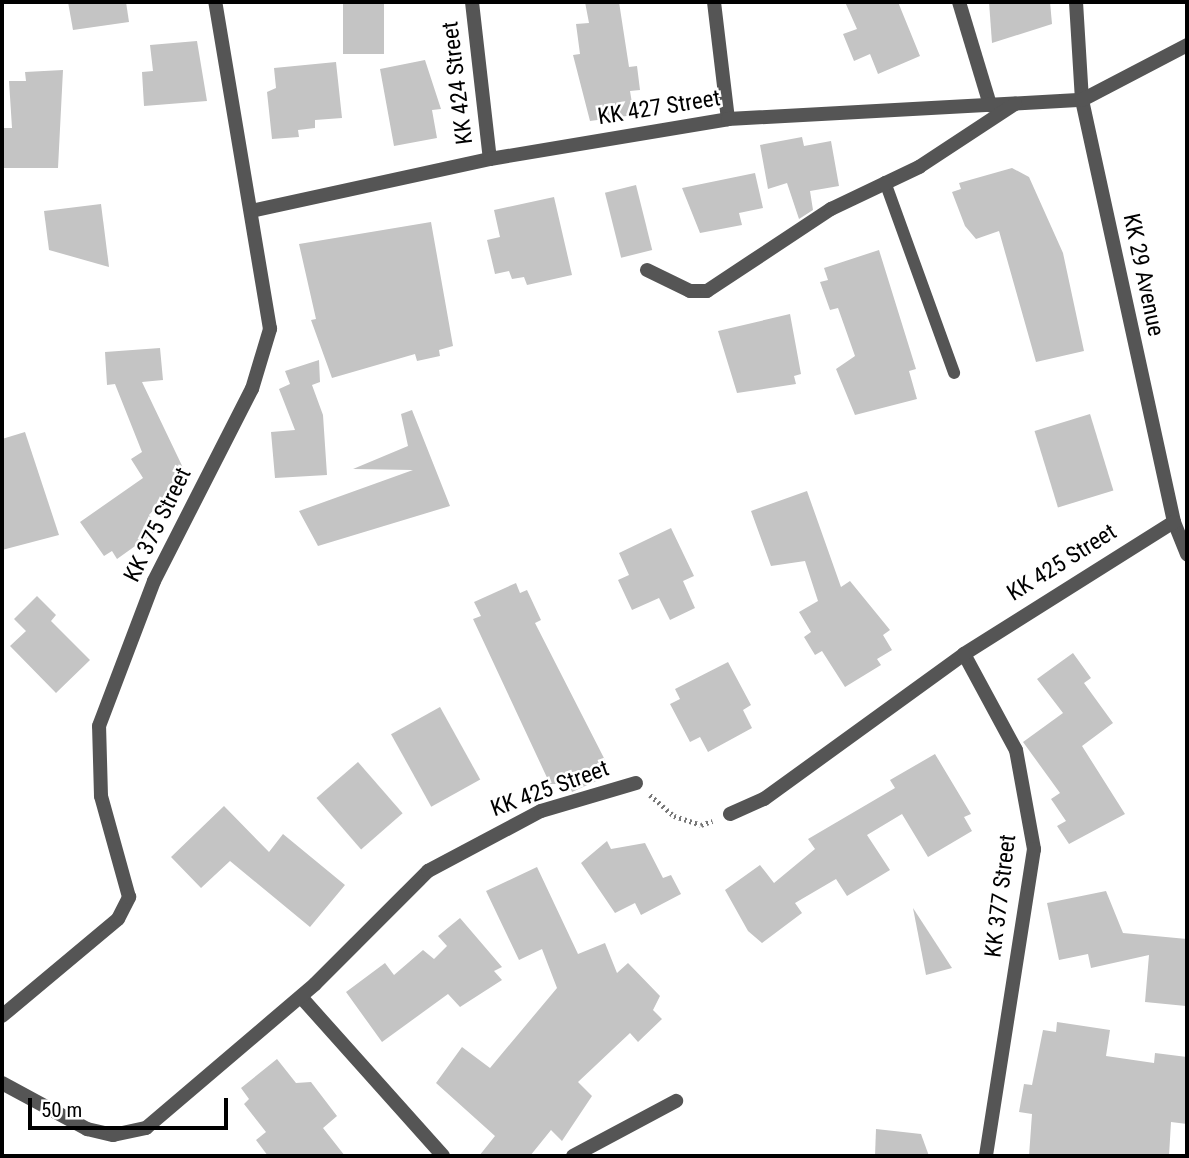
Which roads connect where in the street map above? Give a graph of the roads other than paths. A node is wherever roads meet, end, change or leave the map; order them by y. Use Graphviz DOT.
graph roads {
  1 [pos="215,2"];
  2 [pos="472,2"];
  3 [pos="714,2"];
  4 [pos="959,2"];
  5 [pos="1076,2"];
  6 [pos="1187,45"];
  7 [pos="1082,100"];
  8 [pos="1015,104"];
  9 [pos="990,105"];
  10 [pos="728,119"];
  11 [pos="490,159"];
  12 [pos="885,182"];
  13 [pos="251,211"];
  14 [pos="647,270"];
  15 [pos="954,373"];
  16 [pos="1174,522"];
  17 [pos="1187,554"];
  18 [pos="964,654"];
  19 [pos="636,783"];
  20 [pos="730,814"];
  21 [pos="300,997"];
  22 [pos="2,1016"];
  23 [pos="2,1083"];
  24 [pos="676,1101"];
  25 [pos="443,1156"];
  26 [pos="573,1156"];
  27 [pos="986,1156"];
  1 -- 13 [label="street, KK 375 Street"];
  2 -- 11 [label="street, KK 424 Street"];
  3 -- 10 [label="street"];
  4 -- 9 [label="street"];
  5 -- 7 [label="street, KK 29 Avenue"];
  6 -- 7 [label="street"];
  7 -- 8 [label="street, KK 427 Street"];
  7 -- 16 [label="street, KK 29 Avenue"];
  8 -- 9 [label="street, KK 427 Street"];
  8 -- 12 [label="street"];
  9 -- 10 [label="street, KK 427 Street"];
  10 -- 11 [label="street, KK 427 Street"];
  11 -- 13 [label="street, KK 427 Street"];
  12 -- 14 [label="street"];
  12 -- 15 [label="lane"];
  13 -- 22 [label="street, KK 375 Street"];
  16 -- 17 [label="street, KK 29 Avenue"];
  16 -- 18 [label="street, KK 425 Street"];
  18 -- 20 [label="street, KK 425 Street"];
  18 -- 27 [label="street, KK 377 Street"];
  19 -- 21 [label="street, KK 425 Street"];
  21 -- 23 [label="street, KK 425 Street"];
  21 -- 25 [label="street"];
  24 -- 26 [label="street"];
}
